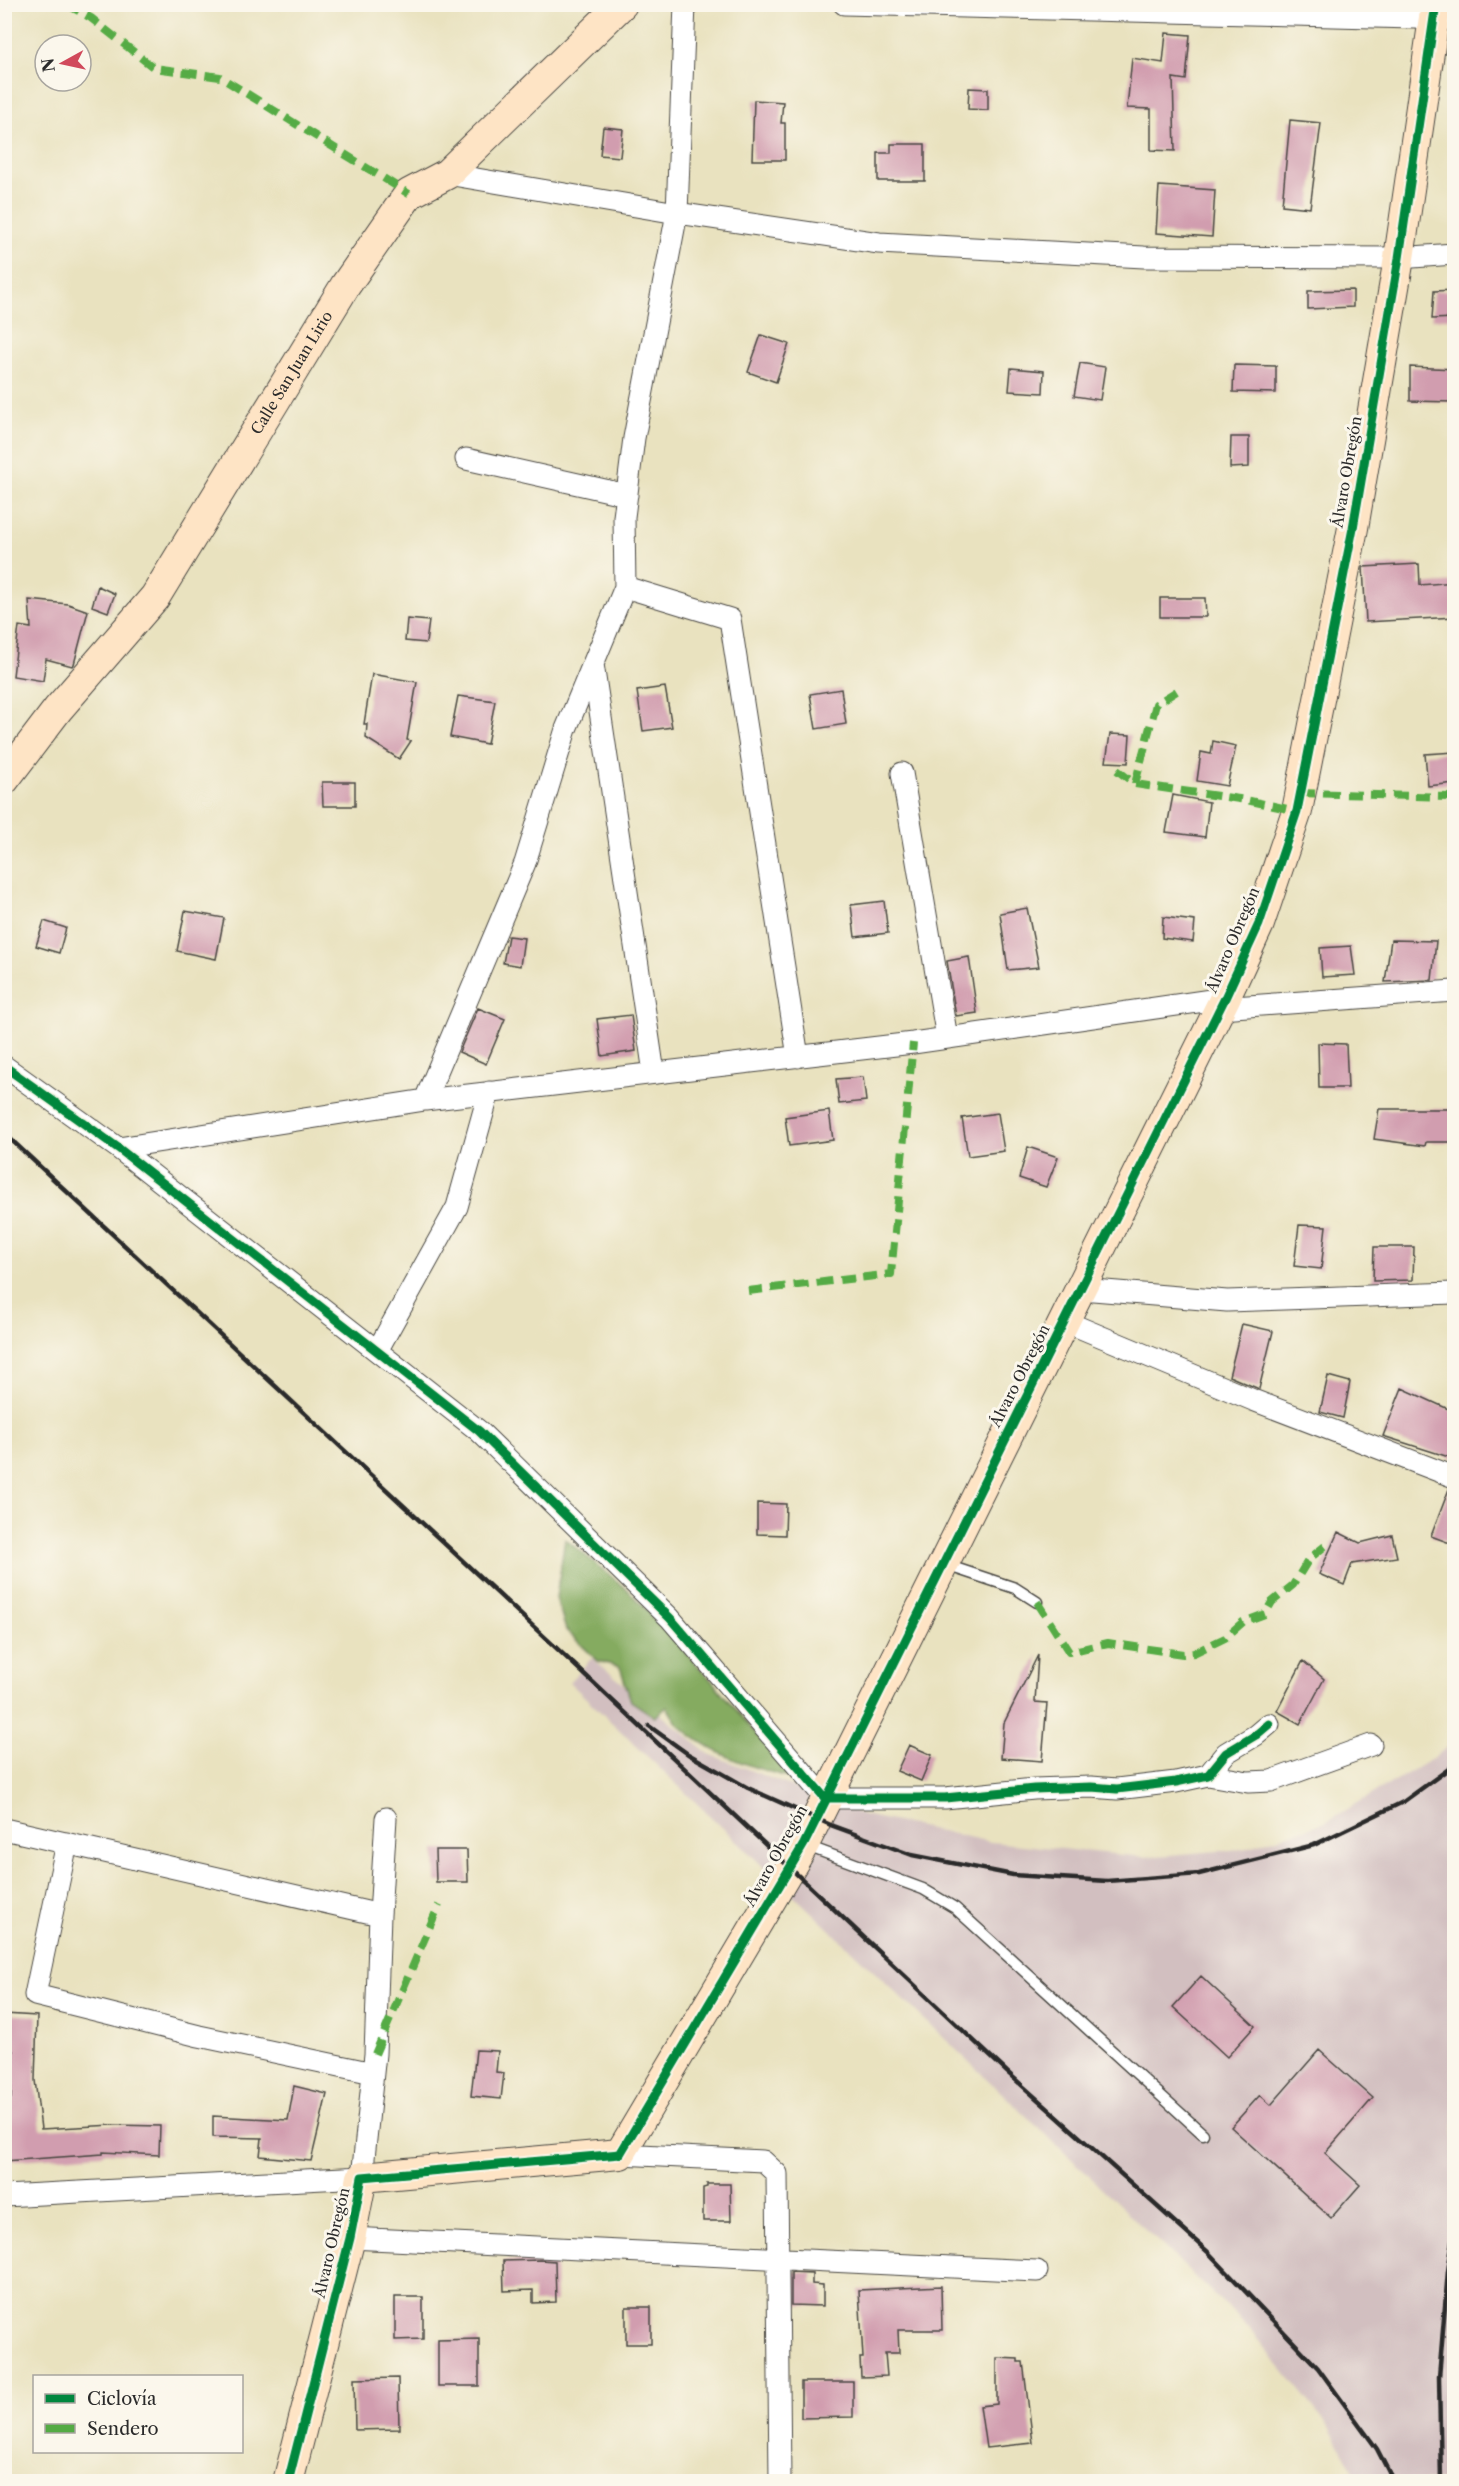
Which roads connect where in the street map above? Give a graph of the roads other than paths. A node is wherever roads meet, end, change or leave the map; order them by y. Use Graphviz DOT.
graph roads {
  1 [pos="622,4"];
  2 [pos="684,4"];
  3 [pos="844,4"];
  4 [pos="1191,9"];
  5 [pos="1442,14"];
  6 [pos="447,174"];
  7 [pos="677,213"];
  8 [pos="1455,254"];
  9 [pos="1399,258"];
  10 [pos="466,459"];
  11 [pos="627,495"];
  12 [pos="625,587"];
  13 [pos="593,664"];
  14 [pos="902,773"];
  15 [pos="4,780"];
  16 [pos="1455,991"];
  17 [pos="1223,1003"];
  18 [pos="947,1038"];
  19 [pos="798,1057"];
  20 [pos="4,1066"];
  21 [pos="654,1073"];
  22 [pos="489,1092"];
  23 [pos="425,1100"];
  24 [pos="118,1148"];
  25 [pos="1081,1289"];
  26 [pos="1455,1293"];
  27 [pos="1064,1321"];
  28 [pos="377,1351"];
  29 [pos="1455,1477"];
  30 [pos="943,1563"];
  31 [pos="1037,1602"];
  32 [pos="1269,1724"];
  33 [pos="1371,1745"];
  34 [pos="1208,1774"];
  35 [pos="825,1798"];
  36 [pos="386,1818"];
  37 [pos="4,1829"];
  38 [pos="67,1843"];
  39 [pos="804,1844"];
  40 [pos="380,1916"];
  41 [pos="373,2073"];
  42 [pos="1203,2134"];
  43 [pos="620,2154"];
  44 [pos="362,2177"];
  45 [pos="4,2196"];
  46 [pos="350,2238"];
  47 [pos="777,2259"];
  48 [pos="1037,2271"];
  49 [pos="288,2481"];
  50 [pos="780,2481"];
  1 -- 6 [label="street, Calle San Juan Lirio"];
  2 -- 7 [label="street"];
  3 -- 4 [label="street"];
  4 -- 5 [label="street"];
  5 -- 9 [label="street, Álvaro Obregón"];
  6 -- 7 [label="street"];
  6 -- 15 [label="street, Calle San Juan Lirio"];
  7 -- 9 [label="street"];
  7 -- 11 [label="street"];
  8 -- 9 [label="street"];
  9 -- 17 [label="street, Álvaro Obregón"];
  10 -- 11 [label="street"];
  11 -- 12 [label="street"];
  12 -- 13 [label="street"];
  12 -- 19 [label="street"];
  13 -- 21 [label="street"];
  13 -- 23 [label="street"];
  14 -- 18 [label="street"];
  16 -- 17 [label="street"];
  17 -- 18 [label="street"];
  17 -- 25 [label="street, Álvaro Obregón"];
  18 -- 19 [label="street"];
  19 -- 21 [label="street"];
  20 -- 24 [label="street"];
  21 -- 22 [label="street"];
  22 -- 23 [label="street"];
  22 -- 28 [label="street"];
  23 -- 24 [label="street"];
  24 -- 28 [label="street"];
  25 -- 26 [label="street"];
  25 -- 27 [label="street, Álvaro Obregón"];
  27 -- 29 [label="street"];
  27 -- 30 [label="street, Álvaro Obregón"];
  28 -- 35 [label="street"];
  30 -- 31 [label="lane"];
  30 -- 35 [label="street, Álvaro Obregón"];
  32 -- 34 [label="street"];
  33 -- 34 [label="street"];
  34 -- 35 [label="street"];
  35 -- 39 [label="street, Álvaro Obregón"];
  36 -- 40 [label="street"];
  37 -- 38 [label="street"];
  38 -- 40 [label="street"];
  38 -- 41 [label="street"];
  39 -- 42 [label="lane"];
  39 -- 43 [label="street, Álvaro Obregón"];
  40 -- 41 [label="street"];
  41 -- 44 [label="street"];
  43 -- 44 [label="street, Álvaro Obregón"];
  43 -- 47 [label="street"];
  44 -- 45 [label="street"];
  44 -- 46 [label="street, Álvaro Obregón"];
  46 -- 47 [label="street"];
  46 -- 49 [label="street, Álvaro Obregón"];
  47 -- 48 [label="street"];
  47 -- 50 [label="street"];
}
